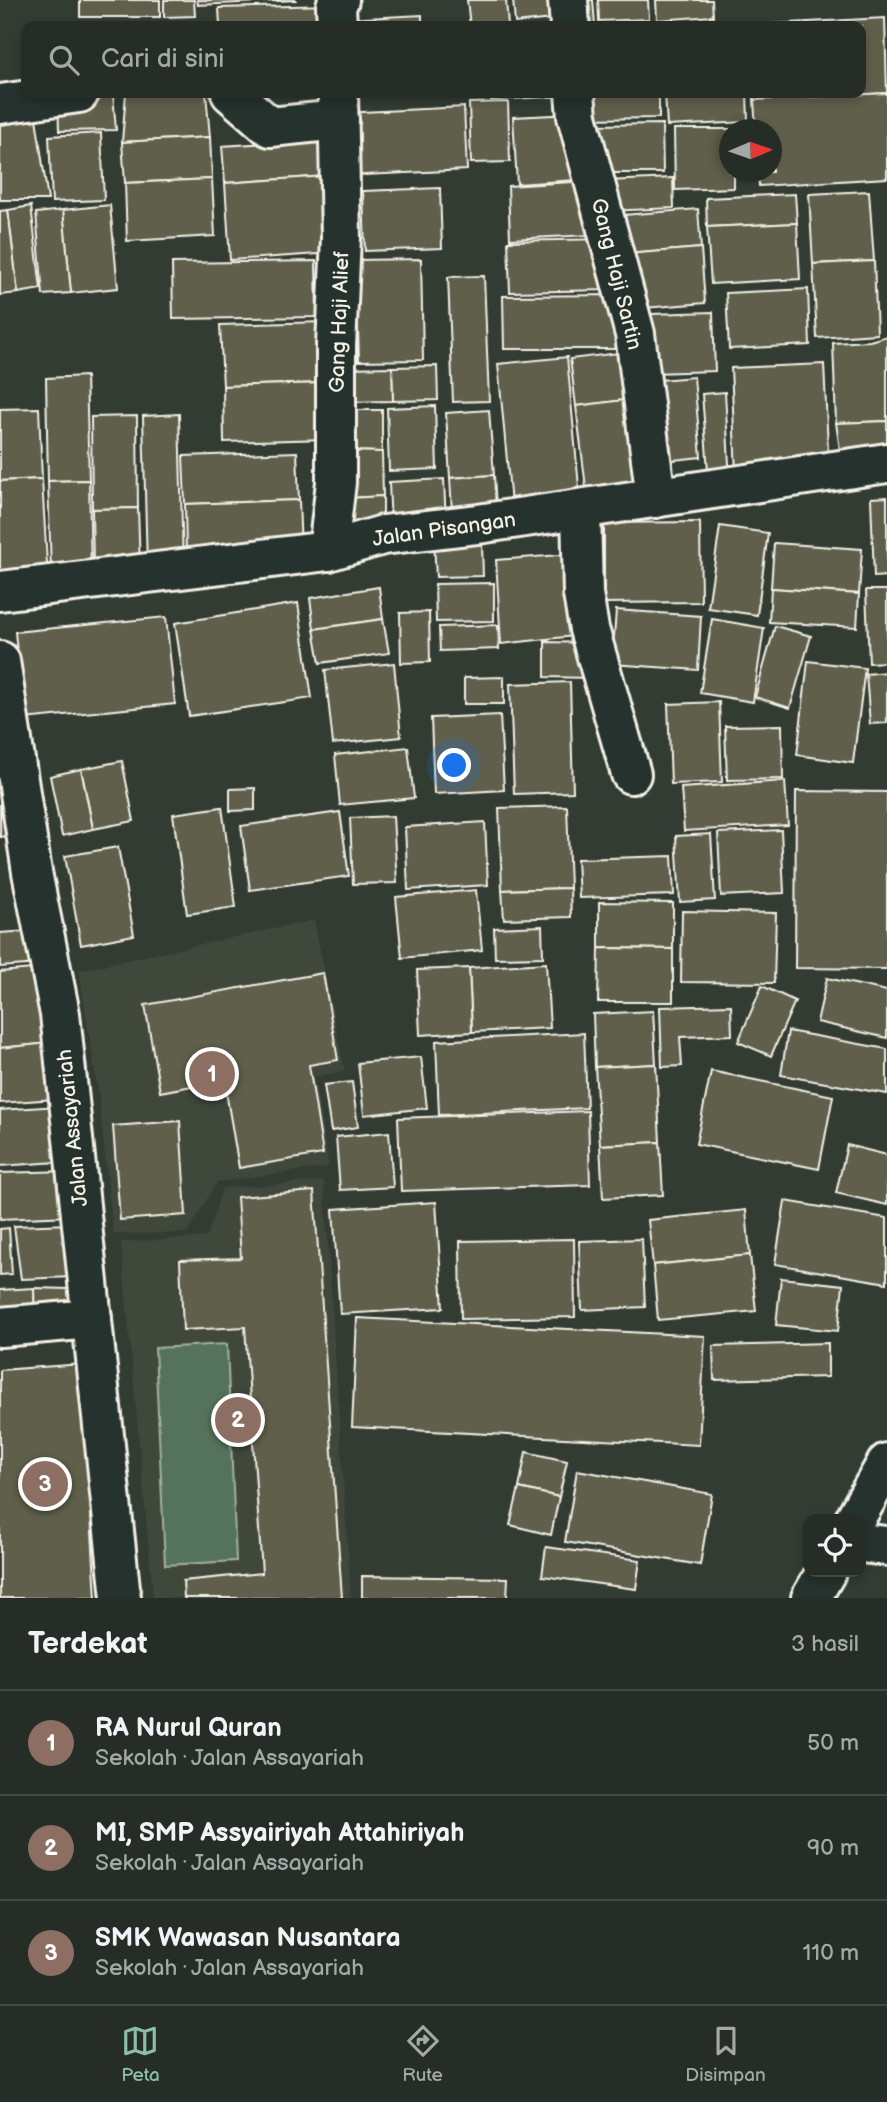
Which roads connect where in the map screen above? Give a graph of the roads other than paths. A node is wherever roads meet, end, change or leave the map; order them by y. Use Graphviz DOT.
graph roads {
  1 [pos="339,0"];
  2 [pos="568,0"];
  3 [pos="337,21"];
  4 [pos="570,21"];
  5 [pos="43,98"];
  6 [pos="238,98"];
  7 [pos="575,98"];
  8 [pos="0,104"];
  9 [pos="338,107"];
  10 [pos="887,463"];
  11 [pos="656,498"];
  12 [pos="581,509"];
  13 [pos="328,551"];
  14 [pos="0,592"];
  15 [pos="0,661"];
  16 [pos="631,774"];
  17 [pos="92,1319"];
  18 [pos="0,1327"];
  19 [pos="887,1463"];
  20 [pos="858,1514"];
  21 [pos="866,1544"];
  22 [pos="887,1546"];
  23 [pos="823,1577"];
  24 [pos="121,1598"];
  25 [pos="811,1598"];
  1 -- 3 [label="street"];
  2 -- 4 [label="street"];
  5 -- 8 [label="street"];
  6 -- 9 [label="street"];
  7 -- 11 [label="street, Gang Haji Sartin"];
  9 -- 13 [label="street, Gang Haji Alief"];
  10 -- 11 [label="street, Jalan Pisangan"];
  11 -- 12 [label="street, Jalan Pisangan"];
  12 -- 13 [label="street, Jalan Pisangan"];
  12 -- 16 [label="street"];
  13 -- 14 [label="street, Jalan Pisangan"];
  15 -- 17 [label="street, Jalan Assayariah"];
  17 -- 18 [label="street"];
  17 -- 24 [label="street, Jalan Assayariah"];
  19 -- 20 [label="street"];
  21 -- 22 [label="street"];
  23 -- 25 [label="street"];
}
